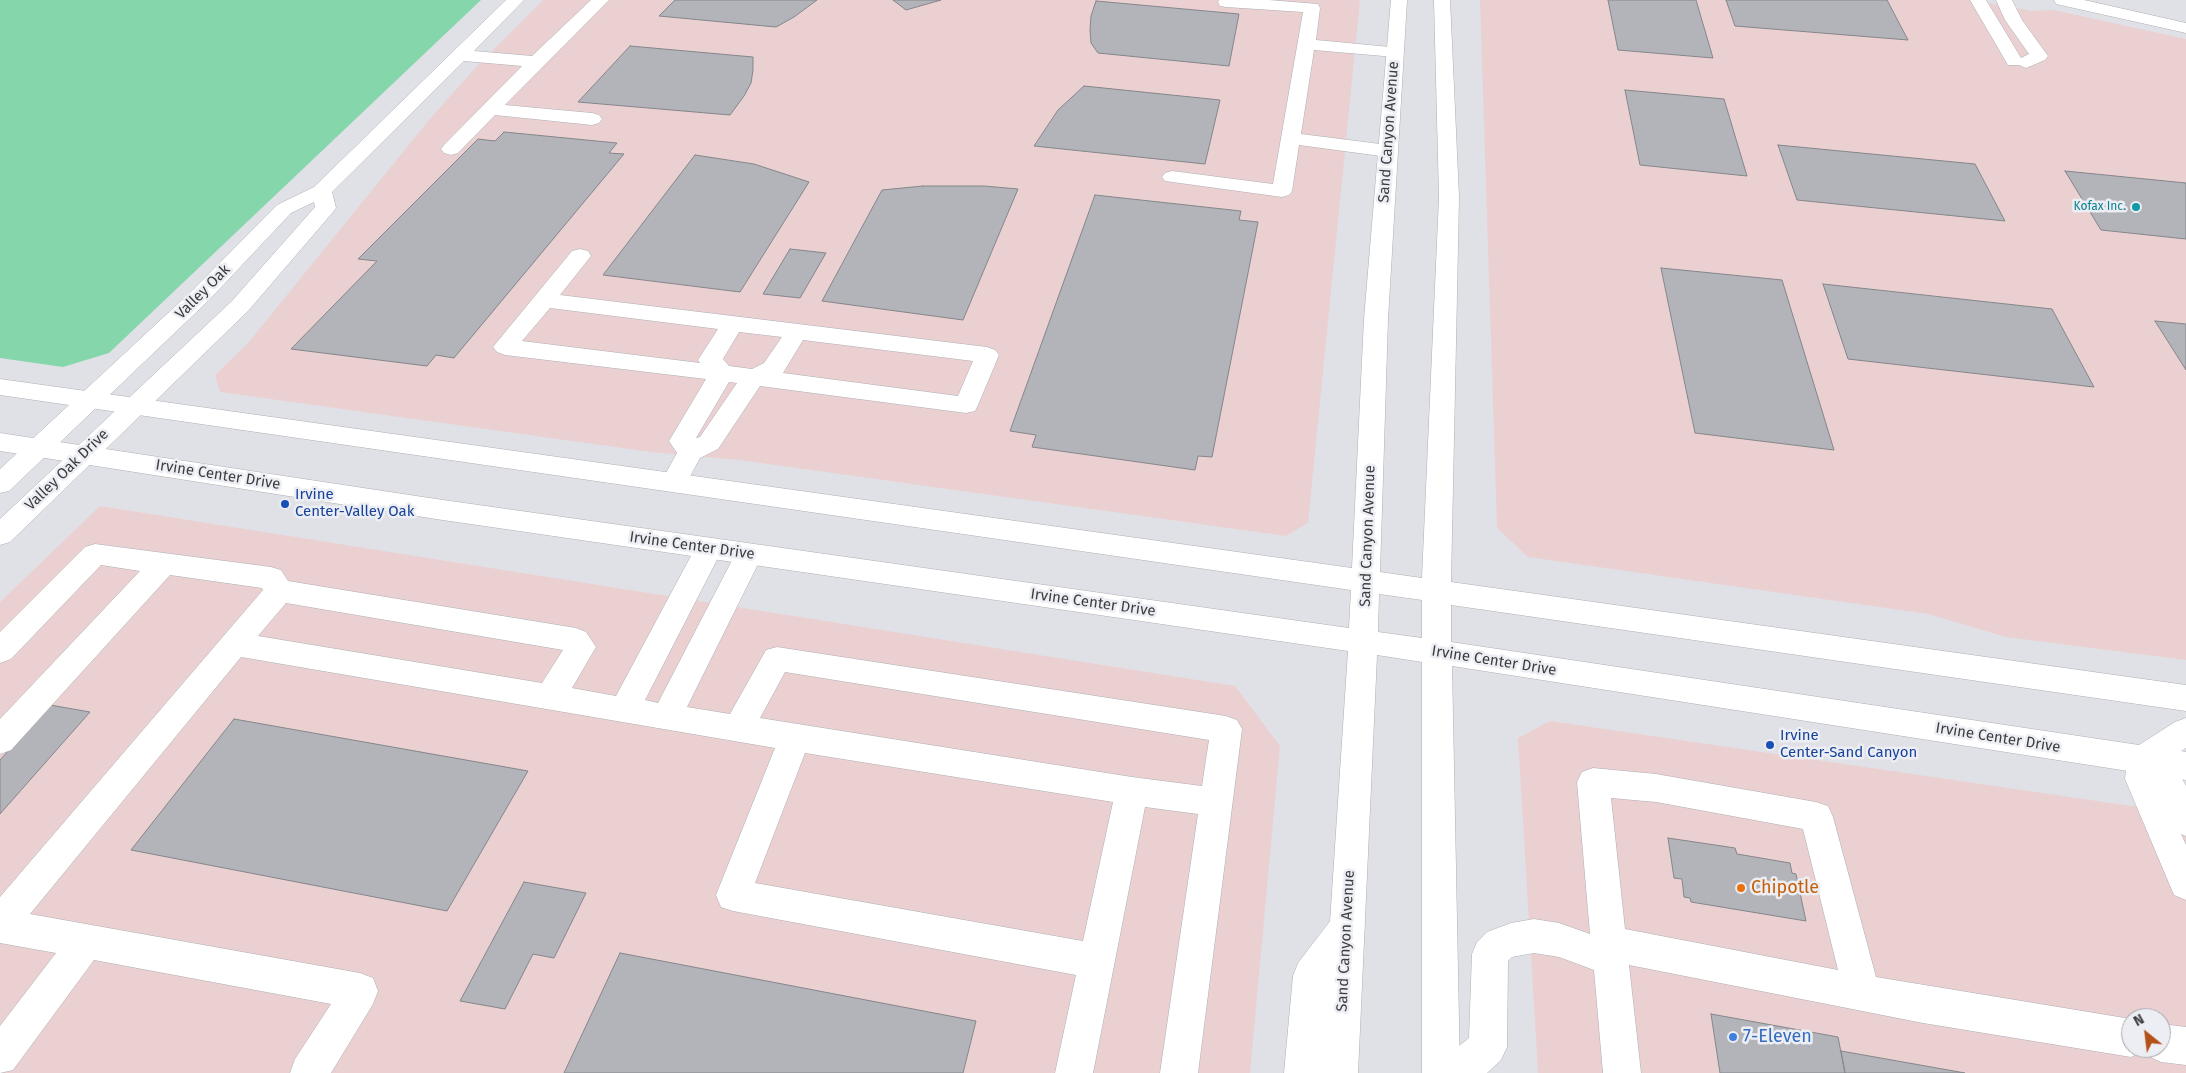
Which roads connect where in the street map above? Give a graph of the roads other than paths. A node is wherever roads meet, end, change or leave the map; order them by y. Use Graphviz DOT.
graph roads {
  1 [pos="516,0"];
  2 [pos="601,0"];
  3 [pos="1399,0"];
  4 [pos="1442,0"];
  5 [pos="1978,0"];
  6 [pos="2004,0"];
  7 [pos="2062,0"];
  8 [pos="2128,0"];
  9 [pos="1226,2"];
  10 [pos="2186,13"];
  11 [pos="2186,28"];
  12 [pos="1306,44"];
  13 [pos="1395,52"];
  14 [pos="460,55"];
  15 [pos="536,62"];
  16 [pos="490,109"];
  17 [pos="592,119"];
  18 [pos="1292,138"];
  19 [pos="451,149"];
  20 [pos="1388,151"];
  21 [pos="1172,177"];
  22 [pos="321,191"];
  23 [pos="580,256"];
  24 [pos="544,300"];
  25 [pos="733,323"];
  26 [pos="797,331"];
  27 [pos="722,373"];
  28 [pos="754,377"];
  29 [pos="0,387"];
  30 [pos="88,400"];
  31 [pos="135,405"];
  32 [pos="0,442"];
  33 [pos="39,448"];
  34 [pos="690,452"];
  35 [pos="84,454"];
  36 [pos="674,482"];
  37 [pos="0,484"];
  38 [pos="0,535"];
  39 [pos="709,548"];
  40 [pos="749,554"];
  41 [pos="164,563"];
  42 [pos="1366,580"];
  43 [pos="279,591"];
  44 [pos="1436,592"];
  45 [pos="1363,642"];
  46 [pos="234,644"];
  47 [pos="0,652"];
  48 [pos="1436,652"];
  49 [pos="550,697"];
  50 [pos="2186,698"];
  51 [pos="625,709"];
  52 [pos="666,717"];
  53 [pos="738,728"];
  54 [pos="2186,731"];
  55 [pos="794,737"];
  56 [pos="0,740"];
  57 [pos="2143,760"];
  58 [pos="2186,766"];
  59 [pos="1132,790"];
  60 [pos="1216,802"];
  61 [pos="2186,820"];
  62 [pos="2186,884"];
  63 [pos="0,925"];
  64 [pos="1347,928"];
  65 [pos="86,942"];
  66 [pos="1608,943"];
  67 [pos="1097,960"];
  68 [pos="1862,993"];
  69 [pos="2121,1036"];
  70 [pos="2171,1044"];
  71 [pos="2186,1046"];
  72 [pos="0,1057"];
  73 [pos="309,1073"];
  74 [pos="1074,1073"];
  75 [pos="1179,1073"];
  76 [pos="1303,1073"];
  77 [pos="1339,1073"];
  78 [pos="1441,1073"];
  79 [pos="1457,1073"];
  80 [pos="1622,1073"];
  1 -- 14 [label="main road, Valley Oak"];
  2 -- 15 [label="main road"];
  3 -- 13 [label="main road, Sand Canyon Avenue"];
  4 -- 44 [label="main road"];
  5 -- 6 [label="main road"];
  7 -- 11 [label="main road"];
  8 -- 10 [label="main road"];
  9 -- 12 [label="main road"];
  12 -- 13 [label="main road"];
  12 -- 18 [label="main road"];
  13 -- 20 [label="main road, Sand Canyon Avenue"];
  14 -- 15 [label="main road"];
  14 -- 22 [label="main road, Valley Oak"];
  15 -- 16 [label="main road"];
  16 -- 17 [label="main road"];
  16 -- 19 [label="main road"];
  18 -- 20 [label="main road"];
  18 -- 21 [label="main road"];
  20 -- 42 [label="main road, Sand Canyon Avenue"];
  22 -- 30 [label="main road, Valley Oak"];
  22 -- 31 [label="main road"];
  23 -- 24 [label="main road"];
  24 -- 25 [label="main road"];
  24 -- 27 [label="main road"];
  25 -- 26 [label="main road"];
  25 -- 27 [label="main road"];
  26 -- 28 [label="main road"];
  26 -- 28 [label="main road"];
  27 -- 28 [label="main road"];
  27 -- 34 [label="main road"];
  28 -- 34 [label="main road"];
  29 -- 30 [label="main road"];
  30 -- 31 [label="main road"];
  30 -- 33 [label="main road"];
  31 -- 35 [label="main road, Valley Oak Drive"];
  31 -- 36 [label="main road"];
  32 -- 33 [label="main road, Irvine Center Drive"];
  33 -- 35 [label="main road, Irvine Center Drive"];
  33 -- 37 [label="main road"];
  34 -- 36 [label="main road"];
  35 -- 38 [label="main road, Valley Oak Drive"];
  35 -- 39 [label="main road, Irvine Center Drive"];
  36 -- 42 [label="main road"];
  39 -- 40 [label="main road, Irvine Center Drive"];
  39 -- 51 [label="main road"];
  40 -- 45 [label="main road, Irvine Center Drive"];
  40 -- 52 [label="main road"];
  41 -- 43 [label="main road"];
  41 -- 47 [label="main road"];
  41 -- 56 [label="main road"];
  42 -- 44 [label="main road"];
  42 -- 45 [label="main road, Sand Canyon Avenue"];
  43 -- 46 [label="main road"];
  43 -- 49 [label="main road"];
  44 -- 48 [label="main road"];
  44 -- 50 [label="main road"];
  45 -- 48 [label="main road, Irvine Center Drive"];
  45 -- 64 [label="main road, Sand Canyon Avenue"];
  46 -- 49 [label="main road"];
  46 -- 63 [label="main road"];
  48 -- 57 [label="main road, Irvine Center Drive"];
  48 -- 78 [label="main road"];
  49 -- 51 [label="main road"];
  51 -- 52 [label="main road"];
  52 -- 53 [label="main road"];
  53 -- 55 [label="main road"];
  53 -- 60 [label="main road"];
  54 -- 57 [label="main road"];
  55 -- 59 [label="main road"];
  55 -- 67 [label="main road"];
  57 -- 58 [label="main road, Irvine Center Drive"];
  57 -- 61 [label="main road"];
  57 -- 62 [label="main road"];
  59 -- 60 [label="main road"];
  59 -- 67 [label="main road"];
  60 -- 75 [label="main road"];
  63 -- 65 [label="main road"];
  64 -- 76 [label="main road"];
  64 -- 77 [label="main road, Sand Canyon Avenue"];
  65 -- 72 [label="main road"];
  65 -- 73 [label="main road"];
  66 -- 68 [label="main road"];
  66 -- 68 [label="main road"];
  66 -- 79 [label="main road"];
  66 -- 80 [label="main road"];
  67 -- 74 [label="main road"];
  68 -- 69 [label="main road"];
  70 -- 71 [label="main road"];
}
